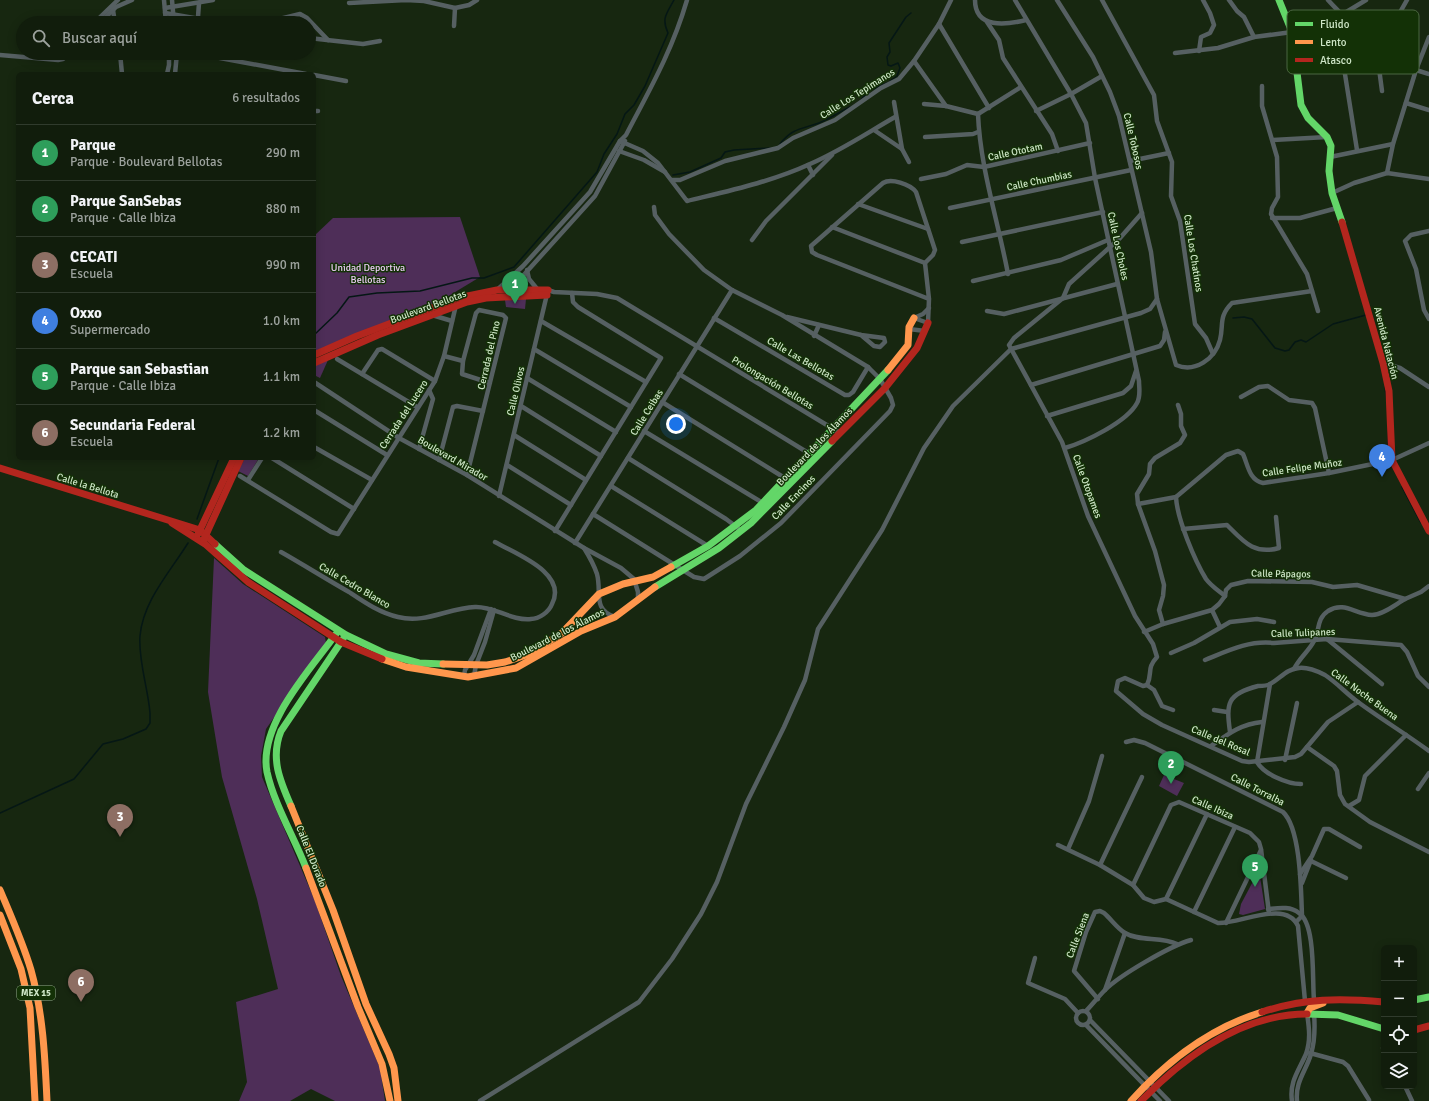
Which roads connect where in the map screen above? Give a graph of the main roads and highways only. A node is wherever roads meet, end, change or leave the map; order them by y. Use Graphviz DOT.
graph roads {
  1 [pos="1282,2"];
  2 [pos="1287,17"];
  3 [pos="1297,74"];
  4 [pos="516,292"];
  5 [pos="914,318"];
  6 [pos="928,323"];
  7 [pos="376,332"];
  8 [pos="332,354"];
  9 [pos="316,355"];
  10 [pos="316,362"];
  11 [pos="837,431"];
  12 [pos="234,460"];
  13 [pos="240,460"];
  14 [pos="0,468"];
  15 [pos="234,473"];
  16 [pos="789,481"];
  17 [pos="170,522"];
  18 [pos="1428,526"];
  19 [pos="738,529"];
  20 [pos="200,530"];
  21 [pos="206,535"];
  22 [pos="196,538"];
  23 [pos="202,543"];
  24 [pos="679,567"];
  25 [pos="339,631"];
  26 [pos="346,635"];
  27 [pos="334,637"];
  28 [pos="341,642"];
  29 [pos="0,890"];
  30 [pos="0,915"];
  31 [pos="1429,997"];
  32 [pos="1417,999"];
  33 [pos="1348,1000"];
  34 [pos="1381,1002"];
  35 [pos="1287,1005"];
  36 [pos="1310,1011"];
  37 [pos="1429,1026"];
  38 [pos="1381,1028"];
  39 [pos="1417,1029"];
  40 [pos="48,1100"];
  41 [pos="35,1101"];
  42 [pos="390,1101"];
  43 [pos="398,1101"];
  44 [pos="1131,1101"];
  45 [pos="1141,1101"];
  1 -- 2 [label="main road, Avenida Natación"];
  3 -- 18 [label="main road, Avenida Natación"];
  4 -- 4 [label="main road, Boulevard Bellotas"];
  4 -- 7 [label="main road, Boulevard Bellotas"];
  4 -- 7 [label="main road, Boulevard Bellotas"];
  5 -- 11 [label="main road, Boulevard de los Álamos"];
  6 -- 11 [label="main road, Boulevard de los Álamos"];
  7 -- 8 [label="main road, Boulevard Bellotas"];
  8 -- 9 [label="main road, Boulevard Bellotas"];
  8 -- 10 [label="main road, Boulevard Bellotas"];
  11 -- 16 [label="main road, Boulevard de los Álamos"];
  11 -- 16 [label="main road, Boulevard de los Álamos"];
  12 -- 15 [label="main road"];
  13 -- 15 [label="main road"];
  14 -- 17 [label="main road, Calle la Bellota"];
  15 -- 20 [label="main road"];
  15 -- 21 [label="main road"];
  16 -- 19 [label="main road, Boulevard de los Álamos"];
  16 -- 19 [label="main road, Boulevard de los Álamos"];
  17 -- 20 [label="main road, Calle la Bellota"];
  17 -- 22 [label="main road, Calle la Bellota"];
  19 -- 24 [label="main road, Boulevard de los Álamos"];
  19 -- 24 [label="main road, Boulevard de los Álamos"];
  20 -- 21 [label="main road, Boulevard de los Álamos"];
  20 -- 22 [label="main road"];
  21 -- 23 [label="main road"];
  21 -- 25 [label="main road, Boulevard de los Álamos"];
  22 -- 23 [label="main road, Boulevard de los Álamos"];
  23 -- 27 [label="main road, Boulevard de los Álamos"];
  24 -- 26 [label="main road, Boulevard de los Álamos"];
  24 -- 28 [label="main road, Boulevard de los Álamos"];
  25 -- 26 [label="main road, Boulevard de los Álamos"];
  25 -- 27 [label="main road, Calle El Dorado"];
  26 -- 28 [label="main road, Calle El Dorado"];
  27 -- 28 [label="main road, Boulevard de los Álamos"];
  27 -- 42 [label="main road, Calle El Dorado"];
  28 -- 43 [label="main road, Calle El Dorado"];
  29 -- 40 [label="main road, MEX 15"];
  30 -- 41 [label="main road, MEX 15"];
  31 -- 32 [label="main road"];
  33 -- 34 [label="main road"];
  33 -- 35 [label="main road"];
  33 -- 36 [label="main road"];
  35 -- 36 [label="main road"];
  35 -- 44 [label="main road"];
  36 -- 38 [label="main road"];
  36 -- 45 [label="main road"];
  37 -- 39 [label="main road"];
}
